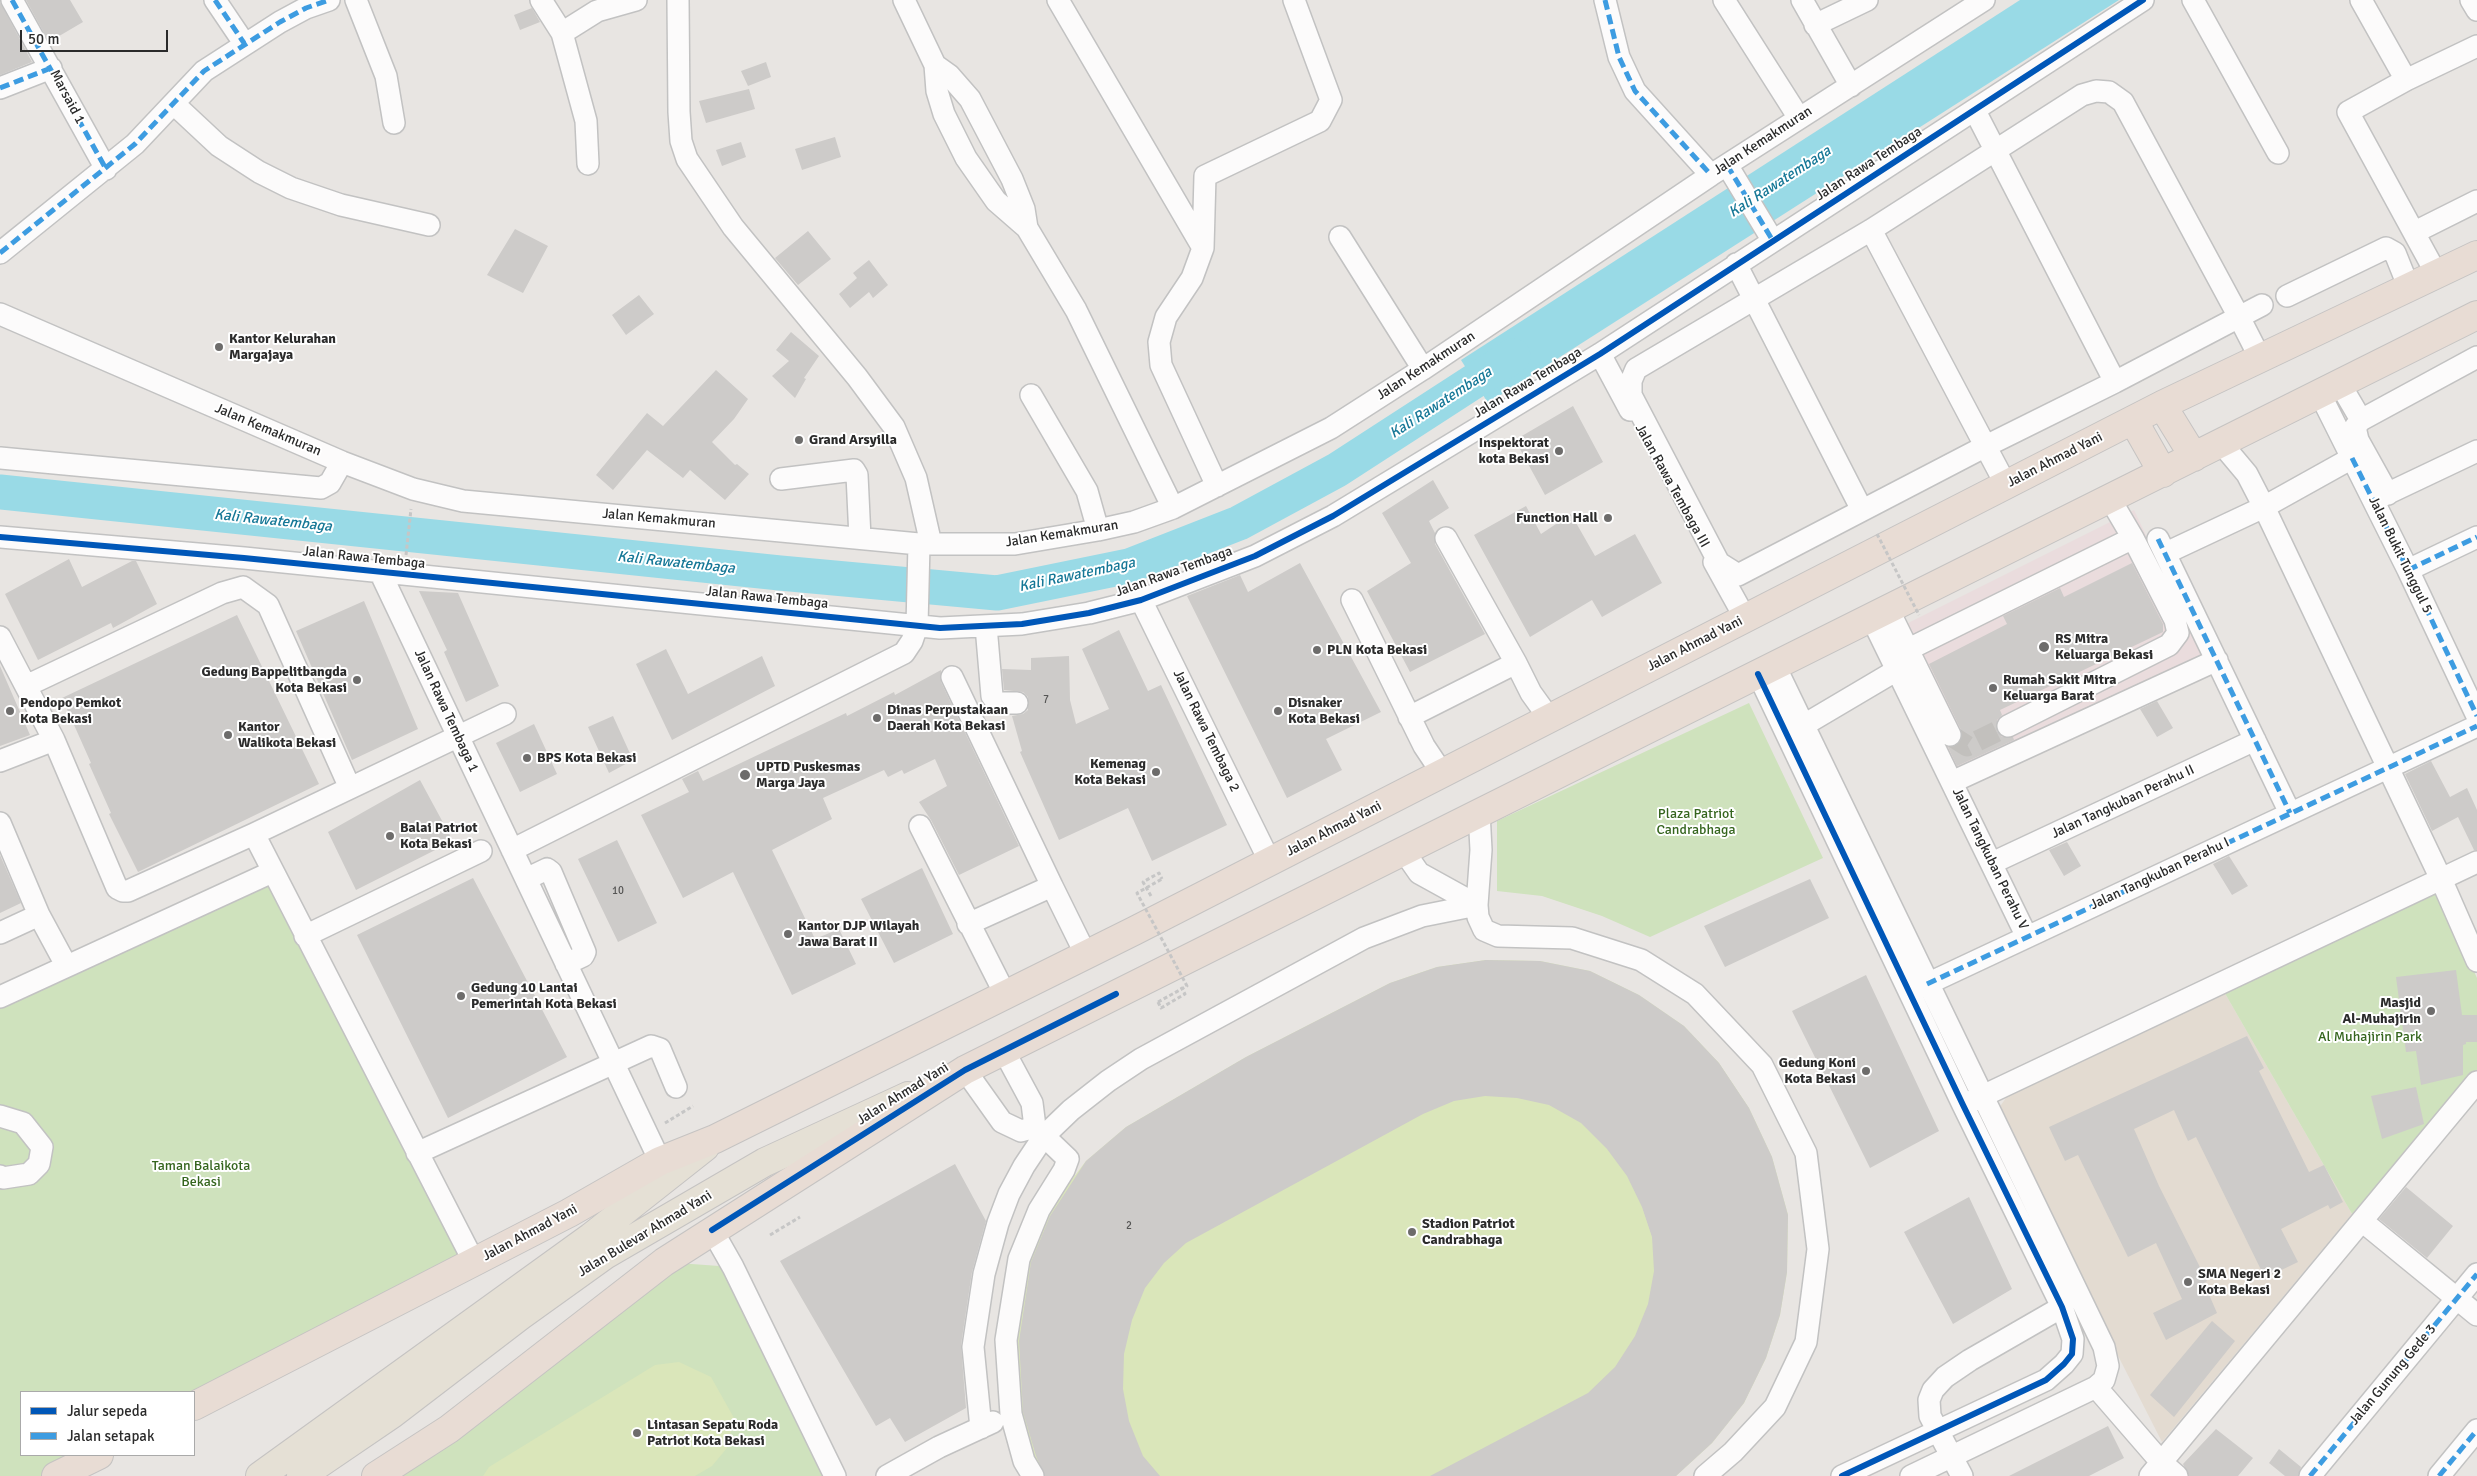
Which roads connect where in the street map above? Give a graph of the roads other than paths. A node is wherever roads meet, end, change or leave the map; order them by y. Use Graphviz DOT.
graph roads {
  1 [pos="12,0"];
  2 [pos="215,0"];
  3 [pos="329,0"];
  4 [pos="356,0"];
  5 [pos="541,0"];
  6 [pos="636,0"];
  7 [pos="678,0"];
  8 [pos="904,0"];
  9 [pos="1058,0"];
  10 [pos="1294,0"];
  11 [pos="1605,0"];
  12 [pos="1724,0"];
  13 [pos="1802,0"];
  14 [pos="1867,0"];
  15 [pos="2142,0"];
  16 [pos="2192,0"];
  17 [pos="2361,0"];
  18 [pos="2471,0"];
  19 [pos="1978,2"];
  20 [pos="2477,10"];
  21 [pos="1816,25"];
  22 [pos="562,33"];
  23 [pos="244,43"];
  24 [pos="2477,46"];
  25 [pos="934,65"];
  26 [pos="51,68"];
  27 [pos="2406,80"];
  28 [pos="1851,86"];
  29 [pos="0,88"];
  30 [pos="174,104"];
  31 [pos="1975,111"];
  32 [pos="1799,118"];
  33 [pos="394,123"];
  34 [pos="1996,152"];
  35 [pos="2278,153"];
  36 [pos="588,164"];
  37 [pos="106,169"];
  38 [pos="1723,171"];
  39 [pos="2477,201"];
  40 [pos="429,225"];
  41 [pos="1027,228"];
  42 [pos="1870,230"];
  43 [pos="2415,232"];
  44 [pos="1769,235"];
  45 [pos="1340,237"];
  46 [pos="1203,248"];
  47 [pos="0,253"];
  48 [pos="2477,256"];
  49 [pos="1736,264"];
  50 [pos="2436,275"];
  51 [pos="2408,288"];
  52 [pos="2287,296"];
  53 [pos="1754,299"];
  54 [pos="2262,304"];
  55 [pos="0,314"];
  56 [pos="2477,315"];
  57 [pos="2239,317"];
  58 [pos="1600,354"];
  59 [pos="2477,357"];
  60 [pos="2260,358"];
  61 [pos="1422,369"];
  62 [pos="2115,382"];
  63 [pos="2330,390"];
  64 [pos="1031,395"];
  65 [pos="2162,405"];
  66 [pos="2132,420"];
  67 [pos="2361,420"];
  68 [pos="2221,443"];
  69 [pos="1984,447"];
  70 [pos="2477,451"];
  71 [pos="2194,456"];
  72 [pos="0,458"];
  73 [pos="2352,458"];
  74 [pos="342,462"];
  75 [pos="2162,473"];
  76 [pos="781,479"];
  77 [pos="2006,485"];
  78 [pos="1217,486"];
  79 [pos="2381,497"];
  80 [pos="2110,499"];
  81 [pos="2264,507"];
  82 [pos="1173,508"];
  83 [pos="1862,510"];
  84 [pos="1098,530"];
  85 [pos="0,537"];
  86 [pos="2477,537"];
  87 [pos="860,538"];
  88 [pos="1446,538"];
  89 [pos="2133,538"];
  90 [pos="923,548"];
  91 [pos="2408,570"];
  92 [pos="380,572"];
  93 [pos="1141,600"];
  94 [pos="1352,600"];
  95 [pos="1880,613"];
  96 [pos="1745,618"];
  97 [pos="917,622"];
  98 [pos="986,626"];
  99 [pos="0,637"];
  100 [pos="1909,649"];
  101 [pos="2217,660"];
  102 [pos="1516,663"];
  103 [pos="7,665"];
  104 [pos="1766,670"];
  105 [pos="1897,670"];
  106 [pos="952,676"];
  107 [pos="26,686"];
  108 [pos="1017,703"];
  109 [pos="505,714"];
  110 [pos="1409,716"];
  111 [pos="2477,716"];
  112 [pos="1549,718"];
  113 [pos="1804,725"];
  114 [pos="2008,726"];
  115 [pos="2477,726"];
  116 [pos="1950,734"];
  117 [pos="459,737"];
  118 [pos="54,740"];
  119 [pos="2255,740"];
  120 [pos="0,761"];
  121 [pos="2386,768"];
  122 [pos="1442,773"];
  123 [pos="1952,782"];
  124 [pos="350,788"];
  125 [pos="1479,812"];
  126 [pos="2290,813"];
  127 [pos="0,823"];
  128 [pos="920,826"];
  129 [pos="254,834"];
  130 [pos="512,850"];
  131 [pos="1403,850"];
  132 [pos="481,851"];
  133 [pos="1270,862"];
  134 [pos="2477,862"];
  135 [pos="1992,863"];
  136 [pos="272,872"];
  137 [pos="2441,879"];
  138 [pos="1052,886"];
  139 [pos="1477,905"];
  140 [pos="39,915"];
  141 [pos="968,924"];
  142 [pos="0,934"];
  143 [pos="305,936"];
  144 [pos="2028,937"];
  145 [pos="1086,955"];
  146 [pos="2477,961"];
  147 [pos="66,965"];
  148 [pos="1931,982"];
  149 [pos="1005,994"];
  150 [pos="0,996"];
  151 [pos="1004,1050"];
  152 [pos="614,1063"];
  153 [pos="965,1070"];
  154 [pos="2477,1082"];
  155 [pos="676,1087"];
  156 [pos="1972,1101"];
  157 [pos="0,1116"];
  158 [pos="1040,1132"];
  159 [pos="715,1139"];
  160 [pos="417,1153"];
  161 [pos="660,1161"];
  162 [pos="0,1176"];
  163 [pos="2362,1221"];
  164 [pos="712,1230"];
  165 [pos="598,1246"];
  166 [pos="474,1262"];
  167 [pos="2477,1274"];
  168 [pos="2457,1299"];
  169 [pos="2062,1307"];
  170 [pos="2477,1315"];
  171 [pos="2096,1388"];
  172 [pos="195,1405"];
  173 [pos="1011,1414"];
  174 [pos="981,1428"];
  175 [pos="2477,1430"];
  176 [pos="1937,1431"];
  177 [pos="117,1456"];
  178 [pos="1951,1457"];
  179 [pos="90,1466"];
  180 [pos="2155,1469"];
  181 [pos="56,1476"];
  182 [pos="260,1476"];
  183 [pos="301,1476"];
  184 [pos="376,1476"];
  185 [pos="835,1476"];
  186 [pos="888,1476"];
  187 [pos="1033,1476"];
  188 [pos="1705,1476"];
  189 [pos="1842,1476"];
  190 [pos="1911,1476"];
  191 [pos="1962,1476"];
  192 [pos="2177,1476"];
  193 [pos="2310,1476"];
  194 [pos="2439,1476"];
  1 -- 26 [label="street, Marsaid 1"];
  2 -- 23 [label="street"];
  3 -- 23 [label="street"];
  4 -- 33 [label="street"];
  5 -- 22 [label="street"];
  6 -- 22 [label="street"];
  7 -- 90 [label="street"];
  8 -- 25 [label="street"];
  9 -- 46 [label="street"];
  10 -- 46 [label="street"];
  11 -- 38 [label="street"];
  12 -- 32 [label="street"];
  13 -- 21 [label="street"];
  14 -- 21 [label="street"];
  15 -- 31 [label="street, Jalan Rawa Tembaga"];
  16 -- 35 [label="street"];
  17 -- 27 [label="street"];
  18 -- 20 [label="street"];
  19 -- 28 [label="street, Jalan Kemakmuran"];
  21 -- 28 [label="street"];
  22 -- 36 [label="street"];
  23 -- 30 [label="street"];
  24 -- 27 [label="street"];
  25 -- 41 [label="street"];
  25 -- 41 [label="street"];
  26 -- 29 [label="street"];
  26 -- 37 [label="street, Marsaid 1"];
  27 -- 43 [label="street"];
  28 -- 32 [label="street, Jalan Kemakmuran"];
  30 -- 37 [label="street"];
  30 -- 40 [label="street"];
  31 -- 34 [label="street"];
  31 -- 44 [label="street, Jalan Rawa Tembaga"];
  32 -- 38 [label="street, Jalan Kemakmuran"];
  34 -- 42 [label="street"];
  34 -- 57 [label="street"];
  34 -- 62 [label="street"];
  37 -- 47 [label="street"];
  38 -- 44 [label="street"];
  38 -- 61 [label="street, Jalan Kemakmuran"];
  39 -- 43 [label="street"];
  41 -- 82 [label="street"];
  42 -- 53 [label="street"];
  42 -- 69 [label="street"];
  43 -- 50 [label="street"];
  44 -- 49 [label="street, Jalan Rawa Tembaga"];
  45 -- 61 [label="street"];
  46 -- 78 [label="street"];
  48 -- 50 [label="highway, Jalan Ahmad Yani"];
  49 -- 53 [label="street"];
  49 -- 58 [label="street, Jalan Rawa Tembaga"];
  50 -- 51 [label="highway, Jalan Ahmad Yani"];
  51 -- 52 [label="street"];
  51 -- 60 [label="highway, Jalan Ahmad Yani"];
  53 -- 83 [label="street"];
  53 -- 83 [label="street"];
  54 -- 57 [label="street"];
  55 -- 74 [label="street, Jalan Kemakmuran"];
  56 -- 63 [label="highway, Jalan Ahmad Yani"];
  57 -- 60 [label="street"];
  57 -- 62 [label="street"];
  58 -- 93 [label="street, Jalan Rawa Tembaga"];
  58 -- 96 [label="street, Jalan Rawa Tembaga III"];
  59 -- 67 [label="street"];
  60 -- 65 [label="highway, Jalan Ahmad Yani"];
  61 -- 78 [label="street, Jalan Kemakmuran"];
  62 -- 69 [label="street"];
  63 -- 67 [label="street"];
  63 -- 68 [label="highway, Jalan Ahmad Yani"];
  63 -- 73 [label="street, Jalan Bukit Tunggul 5"];
  64 -- 84 [label="street"];
  65 -- 66 [label="highway, Jalan Ahmad Yani"];
  65 -- 71 [label="highway"];
  66 -- 75 [label="highway"];
  66 -- 77 [label="highway, Jalan Ahmad Yani"];
  67 -- 79 [label="street"];
  68 -- 71 [label="highway, Jalan Ahmad Yani"];
  68 -- 81 [label="street"];
  69 -- 77 [label="street"];
  69 -- 83 [label="street"];
  70 -- 79 [label="street"];
  71 -- 75 [label="highway, Jalan Ahmad Yani"];
  72 -- 74 [label="street"];
  73 -- 79 [label="street, Jalan Bukit Tunggul 5"];
  73 -- 81 [label="street"];
  74 -- 87 [label="street, Jalan Kemakmuran"];
  75 -- 80 [label="highway, Jalan Ahmad Yani"];
  76 -- 87 [label="street"];
  77 -- 96 [label="highway, Jalan Ahmad Yani"];
  78 -- 82 [label="street, Jalan Kemakmuran"];
  79 -- 91 [label="street, Jalan Bukit Tunggul 5"];
  80 -- 89 [label="street"];
  80 -- 95 [label="highway, Jalan Ahmad Yani"];
  81 -- 101 [label="street"];
  81 -- 121 [label="street"];
  82 -- 84 [label="street, Jalan Kemakmuran"];
  84 -- 90 [label="street, Jalan Kemakmuran"];
  85 -- 92 [label="street, Jalan Rawa Tembaga"];
  86 -- 91 [label="street"];
  87 -- 90 [label="street, Jalan Kemakmuran"];
  88 -- 102 [label="street"];
  89 -- 100 [label="street"];
  89 -- 114 [label="street"];
  90 -- 97 [label="street"];
  91 -- 111 [label="street, Jalan Bukit Tunggul 5"];
  92 -- 97 [label="street, Jalan Rawa Tembaga"];
  92 -- 117 [label="street, Jalan Rawa Tembaga 1"];
  93 -- 98 [label="street, Jalan Rawa Tembaga"];
  93 -- 133 [label="street, Jalan Rawa Tembaga 2"];
  94 -- 110 [label="street"];
  95 -- 100 [label="street"];
  95 -- 104 [label="highway, Jalan Ahmad Yani"];
  95 -- 105 [label="street, Jalan Tangkuban Perahu V"];
  96 -- 112 [label="highway, Jalan Ahmad Yani"];
  97 -- 98 [label="street, Jalan Rawa Tembaga"];
  97 -- 130 [label="street"];
  98 -- 108 [label="street"];
  99 -- 103 [label="street"];
  100 -- 116 [label="street"];
  101 -- 119 [label="street"];
  101 -- 123 [label="street"];
  102 -- 110 [label="street"];
  102 -- 112 [label="street"];
  103 -- 107 [label="street"];
  104 -- 113 [label="street"];
  104 -- 125 [label="highway, Jalan Ahmad Yani"];
  104 -- 156 [label="street"];
  105 -- 113 [label="street"];
  105 -- 123 [label="street, Jalan Tangkuban Perahu V"];
  106 -- 138 [label="street"];
  107 -- 118 [label="street"];
  107 -- 124 [label="street"];
  109 -- 117 [label="street"];
  110 -- 122 [label="street"];
  112 -- 122 [label="highway, Jalan Ahmad Yani"];
  113 -- 148 [label="street"];
  115 -- 121 [label="street, Jalan Tangkuban Perahu I"];
  117 -- 124 [label="street"];
  117 -- 130 [label="street, Jalan Rawa Tembaga 1"];
  118 -- 120 [label="street"];
  118 -- 129 [label="street"];
  119 -- 126 [label="street"];
  119 -- 135 [label="street, Jalan Tangkuban Perahu II"];
  121 -- 126 [label="street, Jalan Tangkuban Perahu I"];
  121 -- 137 [label="street"];
  122 -- 133 [label="highway, Jalan Ahmad Yani"];
  123 -- 135 [label="street, Jalan Tangkuban Perahu V"];
  124 -- 129 [label="street"];
  125 -- 131 [label="highway, Jalan Ahmad Yani"];
  125 -- 139 [label="street"];
  126 -- 144 [label="street, Jalan Tangkuban Perahu I"];
  127 -- 140 [label="street"];
  128 -- 141 [label="street"];
  129 -- 136 [label="street"];
  130 -- 152 [label="street, Jalan Rawa Tembaga 1"];
  131 -- 139 [label="street"];
  131 -- 151 [label="highway, Jalan Ahmad Yani"];
  132 -- 143 [label="street"];
  133 -- 145 [label="highway, Jalan Ahmad Yani"];
  134 -- 137 [label="street"];
  135 -- 144 [label="street, Jalan Tangkuban Perahu V"];
  136 -- 143 [label="street"];
  136 -- 147 [label="street"];
  137 -- 146 [label="street"];
  137 -- 156 [label="street"];
  138 -- 141 [label="street"];
  138 -- 145 [label="street"];
  139 -- 158 [label="street"];
  139 -- 188 [label="street"];
  140 -- 142 [label="street"];
  140 -- 147 [label="street"];
  141 -- 149 [label="street"];
  143 -- 160 [label="street"];
  144 -- 148 [label="street, Jalan Tangkuban Perahu I"];
  145 -- 149 [label="highway, Jalan Ahmad Yani"];
  147 -- 150 [label="street"];
  148 -- 156 [label="street"];
  149 -- 159 [label="highway, Jalan Ahmad Yani"];
  151 -- 153 [label="highway, Jalan Ahmad Yani"];
  151 -- 158 [label="street"];
  152 -- 155 [label="street"];
  152 -- 160 [label="street"];
  152 -- 161 [label="street, Jalan Rawa Tembaga 1"];
  153 -- 158 [label="street"];
  153 -- 164 [label="highway, Jalan Ahmad Yani"];
  153 -- 165 [label="main road, Jalan Bulevar Ahmad Yani"];
  154 -- 163 [label="street"];
  156 -- 169 [label="street"];
  156 -- 171 [label="street"];
  157 -- 162 [label="street"];
  158 -- 173 [label="street"];
  158 -- 174 [label="street"];
  159 -- 161 [label="highway, Jalan Ahmad Yani"];
  159 -- 165 [label="main road, Jalan Bulevar Ahmad Yani"];
  160 -- 166 [label="street"];
  161 -- 166 [label="highway, Jalan Ahmad Yani"];
  163 -- 168 [label="street"];
  163 -- 180 [label="street"];
  164 -- 184 [label="highway, Jalan Ahmad Yani"];
  164 -- 185 [label="street"];
  165 -- 182 [label="main road, Jalan Bulevar Ahmad Yani"];
  165 -- 183 [label="main road, Jalan Bulevar Ahmad Yani"];
  166 -- 172 [label="highway, Jalan Ahmad Yani"];
  167 -- 168 [label="street, Jalan Gunung Gede 3"];
  168 -- 170 [label="street"];
  168 -- 193 [label="street, Jalan Gunung Gede 3"];
  169 -- 176 [label="street"];
  169 -- 176 [label="street"];
  171 -- 178 [label="street"];
  171 -- 180 [label="street"];
  173 -- 174 [label="street"];
  173 -- 187 [label="street"];
  174 -- 186 [label="street"];
  175 -- 194 [label="street"];
  176 -- 178 [label="street"];
  176 -- 189 [label="street"];
  177 -- 179 [label="highway"];
  178 -- 190 [label="street"];
  178 -- 191 [label="street"];
  179 -- 181 [label="highway"];
  180 -- 192 [label="street"];
}
